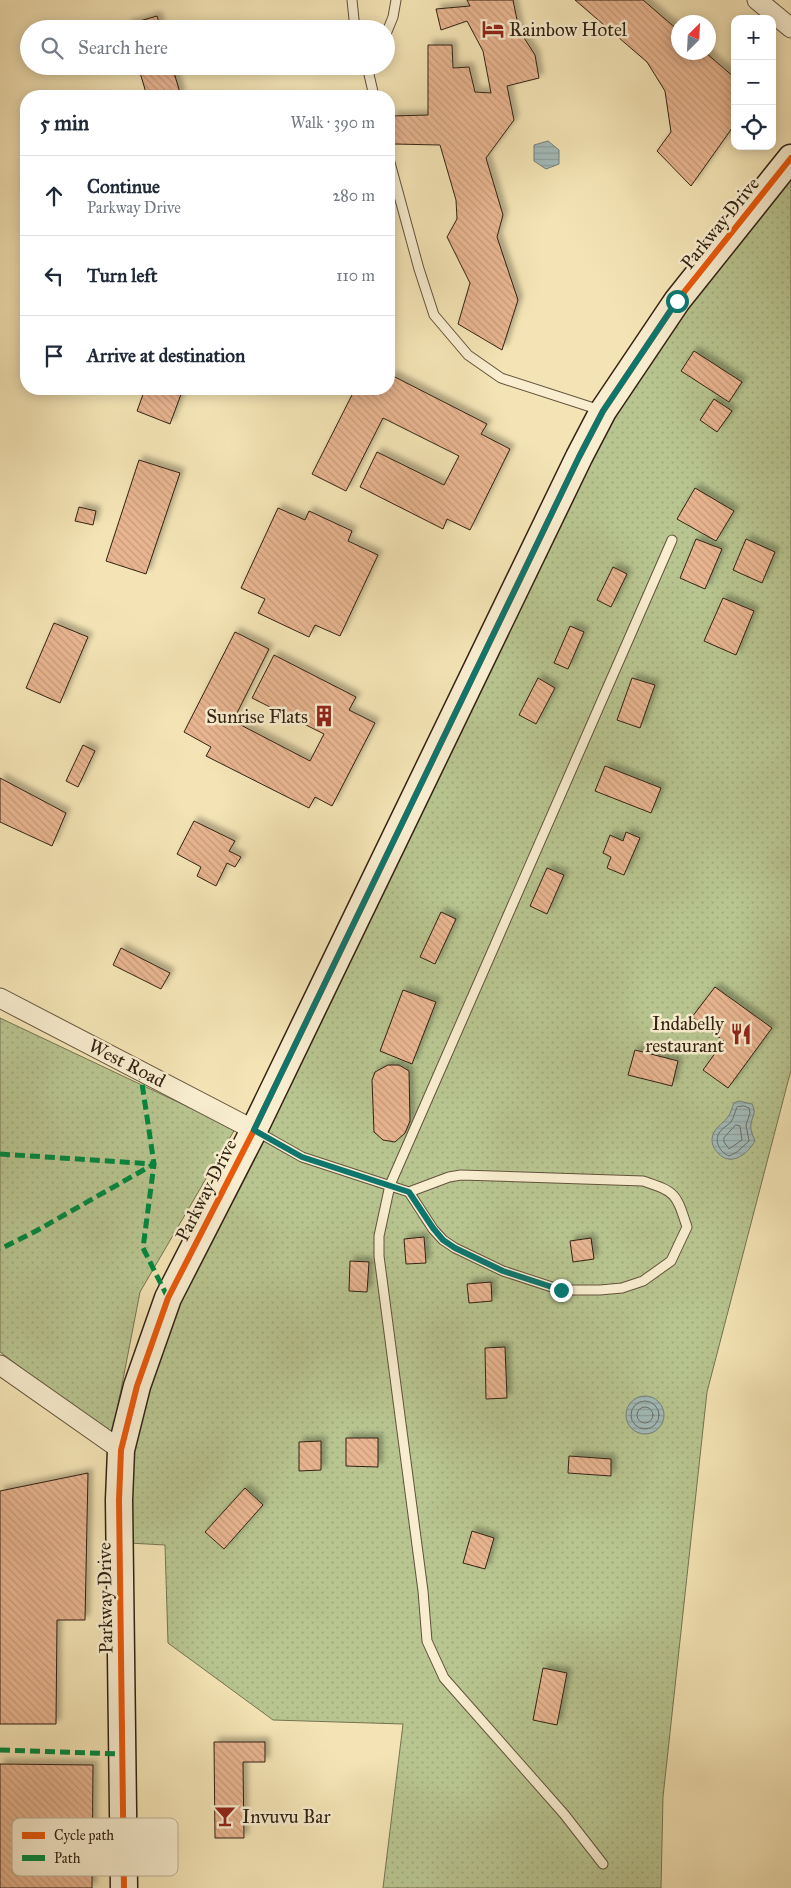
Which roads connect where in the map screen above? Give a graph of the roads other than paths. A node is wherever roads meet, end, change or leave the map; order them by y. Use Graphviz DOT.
graph roads {
  1 [pos="352,0"];
  2 [pos="396,0"];
  3 [pos="757,0"];
  4 [pos="354,20"];
  5 [pos="392,20"];
  6 [pos="791,28"];
  7 [pos="369,75"];
  8 [pos="373,90"];
  9 [pos="791,158"];
  10 [pos="395,181"];
  11 [pos="603,411"];
  12 [pos="672,540"];
  13 [pos="0,998"];
  14 [pos="254,1130"];
  15 [pos="390,1186"];
  16 [pos="409,1192"];
  17 [pos="0,1365"];
  18 [pos="121,1450"];
  19 [pos="123,1818"];
  20 [pos="603,1864"];
  1 -- 4 [label="lane"];
  2 -- 5 [label="lane"];
  3 -- 6 [label="street"];
  7 -- 8 [label="lane"];
  9 -- 11 [label="street, Parkway Drive"];
  10 -- 11 [label="lane"];
  11 -- 14 [label="street, Parkway Drive"];
  12 -- 15 [label="lane"];
  13 -- 14 [label="street, West Road"];
  14 -- 15 [label="lane"];
  14 -- 18 [label="street, Parkway Drive"];
  15 -- 16 [label="lane"];
  15 -- 20 [label="lane"];
  16 -- 16 [label="lane"];
  17 -- 18 [label="street"];
  18 -- 19 [label="street, Parkway Drive"];
}
